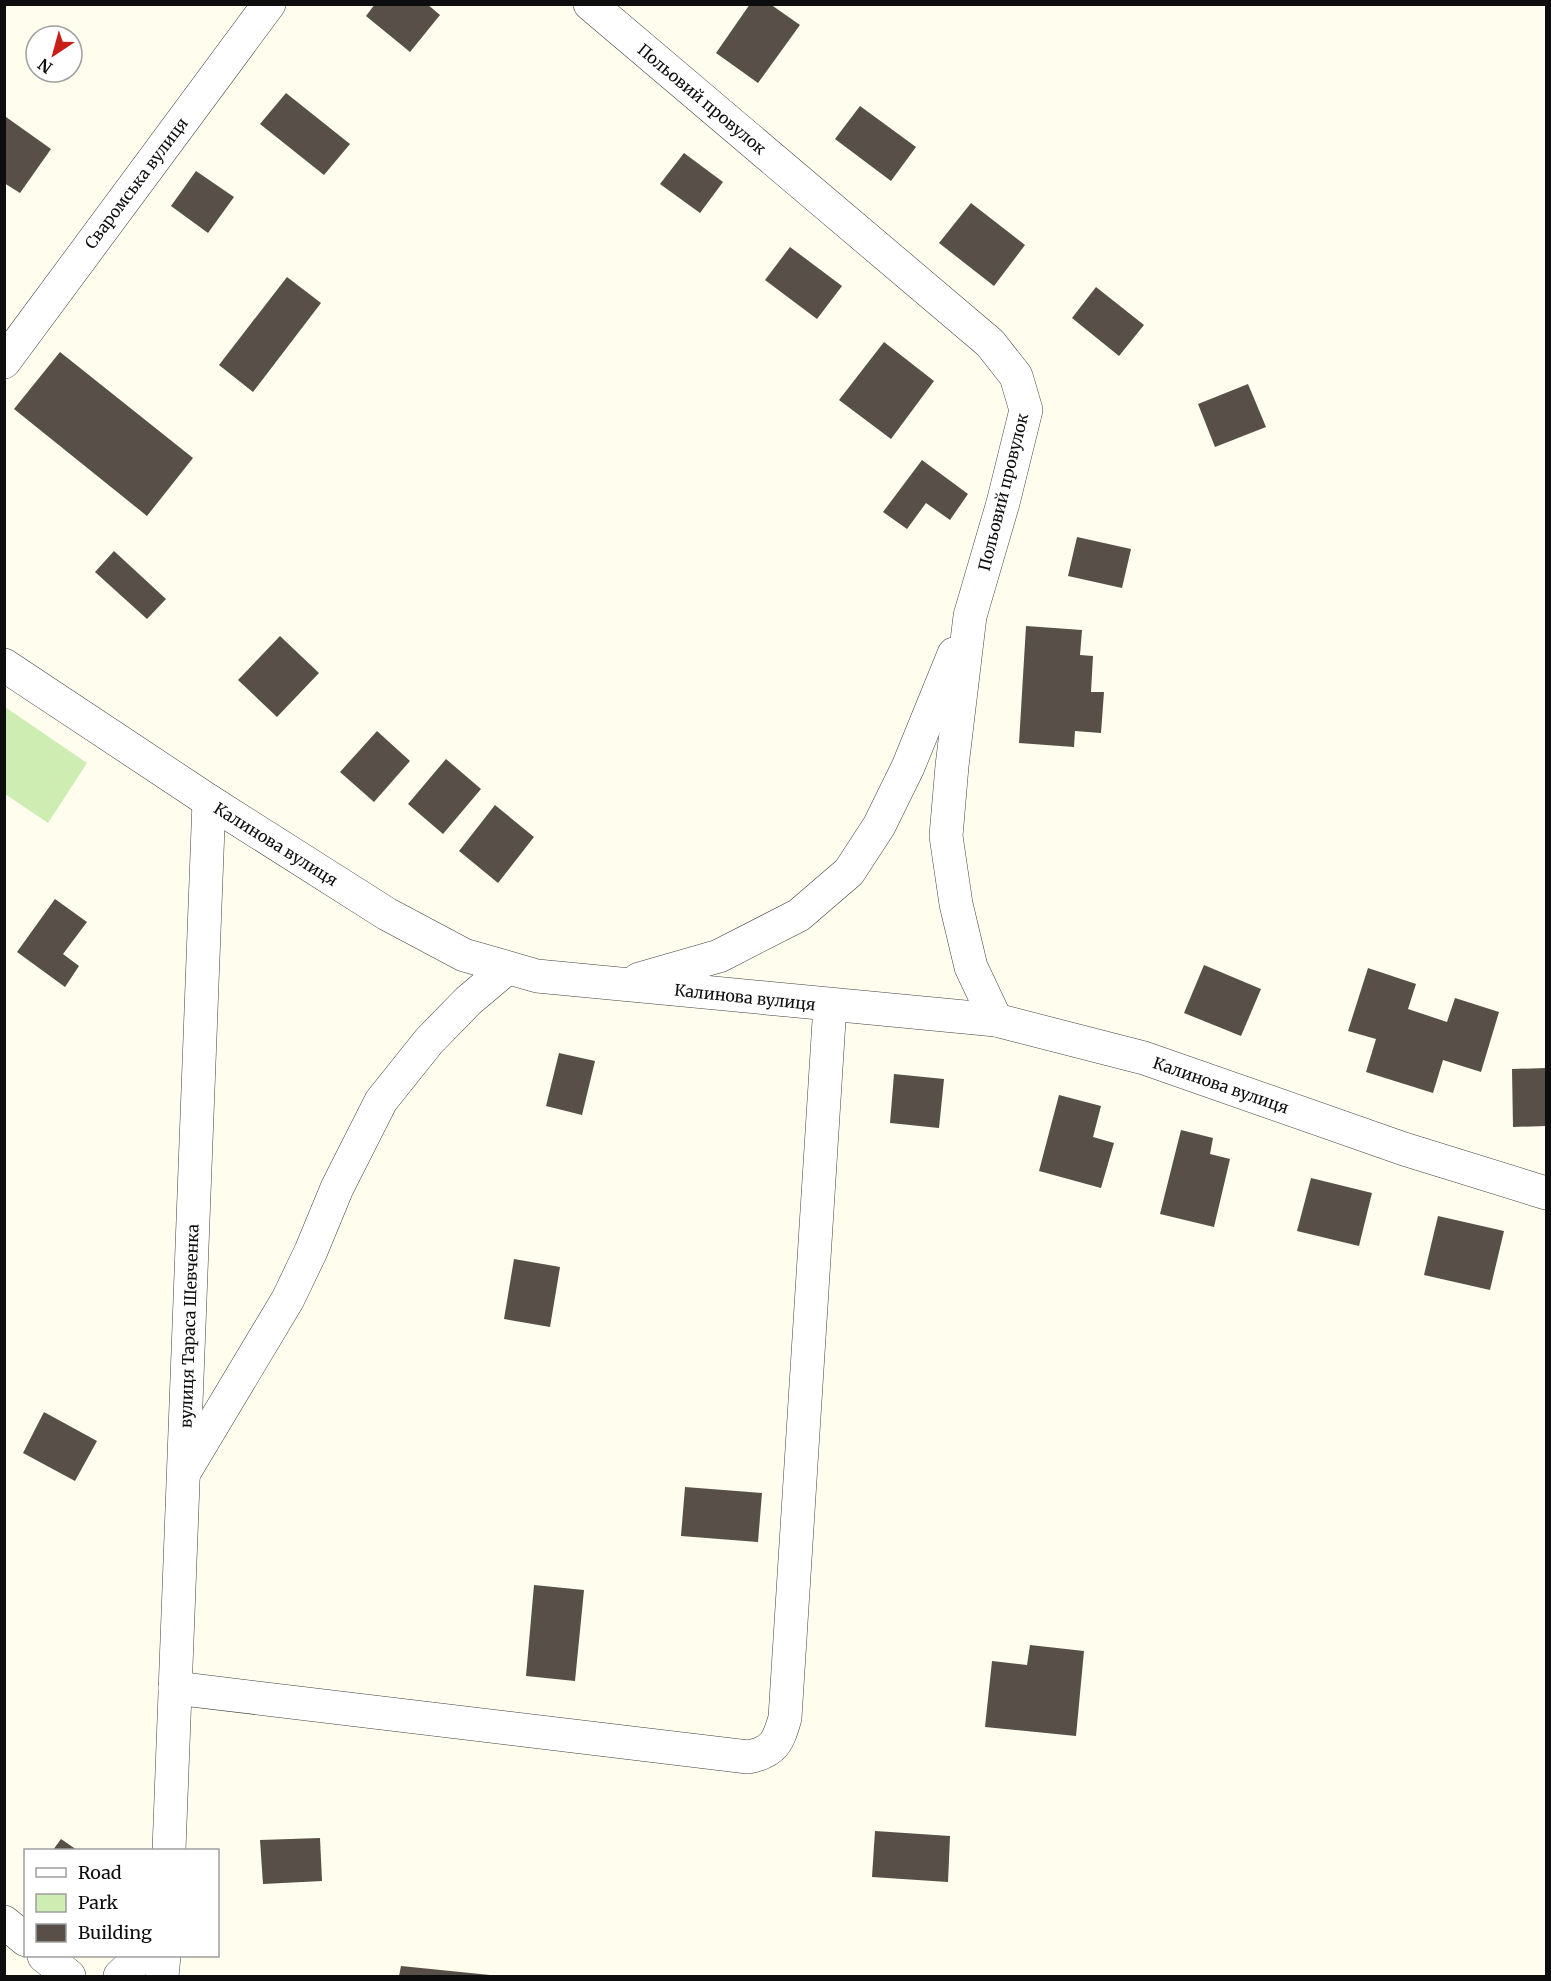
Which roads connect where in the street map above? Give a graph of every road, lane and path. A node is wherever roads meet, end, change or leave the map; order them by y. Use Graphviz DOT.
graph roads {
  1 [pos="269,4"];
  2 [pos="590,4"];
  3 [pos="4,362"];
  4 [pos="970,616"];
  5 [pos="4,665"];
  6 [pos="209,801"];
  7 [pos="507,968"];
  8 [pos="621,984"];
  9 [pos="830,1005"];
  10 [pos="996,1020"];
  11 [pos="1546,1193"];
  12 [pos="184,1473"];
  13 [pos="175,1688"];
  14 [pos="169,1849"];
  15 [pos="4,1922"];
  16 [pos="24,1938"];
  17 [pos="45,1957"];
  18 [pos="140,1957"];
  19 [pos="164,1957"];
  20 [pos="69,1977"];
  21 [pos="120,1977"];
  22 [pos="162,1977"];
  1 -- 3 [label="street, Сваромська вулиця"];
  2 -- 4 [label="street, Польовий провулок"];
  4 -- 8 [label="street"];
  4 -- 10 [label="street, Польовий провулок"];
  5 -- 6 [label="street, Калинова вулиця"];
  6 -- 7 [label="street, Калинова вулиця"];
  6 -- 12 [label="street, вулиця Тараса Шевченка"];
  7 -- 8 [label="street, Калинова вулиця"];
  7 -- 12 [label="street"];
  8 -- 9 [label="street, Калинова вулиця"];
  9 -- 10 [label="street, Калинова вулиця"];
  9 -- 13 [label="street"];
  10 -- 11 [label="street, Калинова вулиця"];
  12 -- 13 [label="street, вулиця Тараса Шевченка"];
  13 -- 14 [label="street, вулиця Тараса Шевченка"];
  15 -- 16 [label="street"];
  17 -- 20 [label="street"];
  18 -- 21 [label="street"];
  19 -- 22 [label="street"];
}
